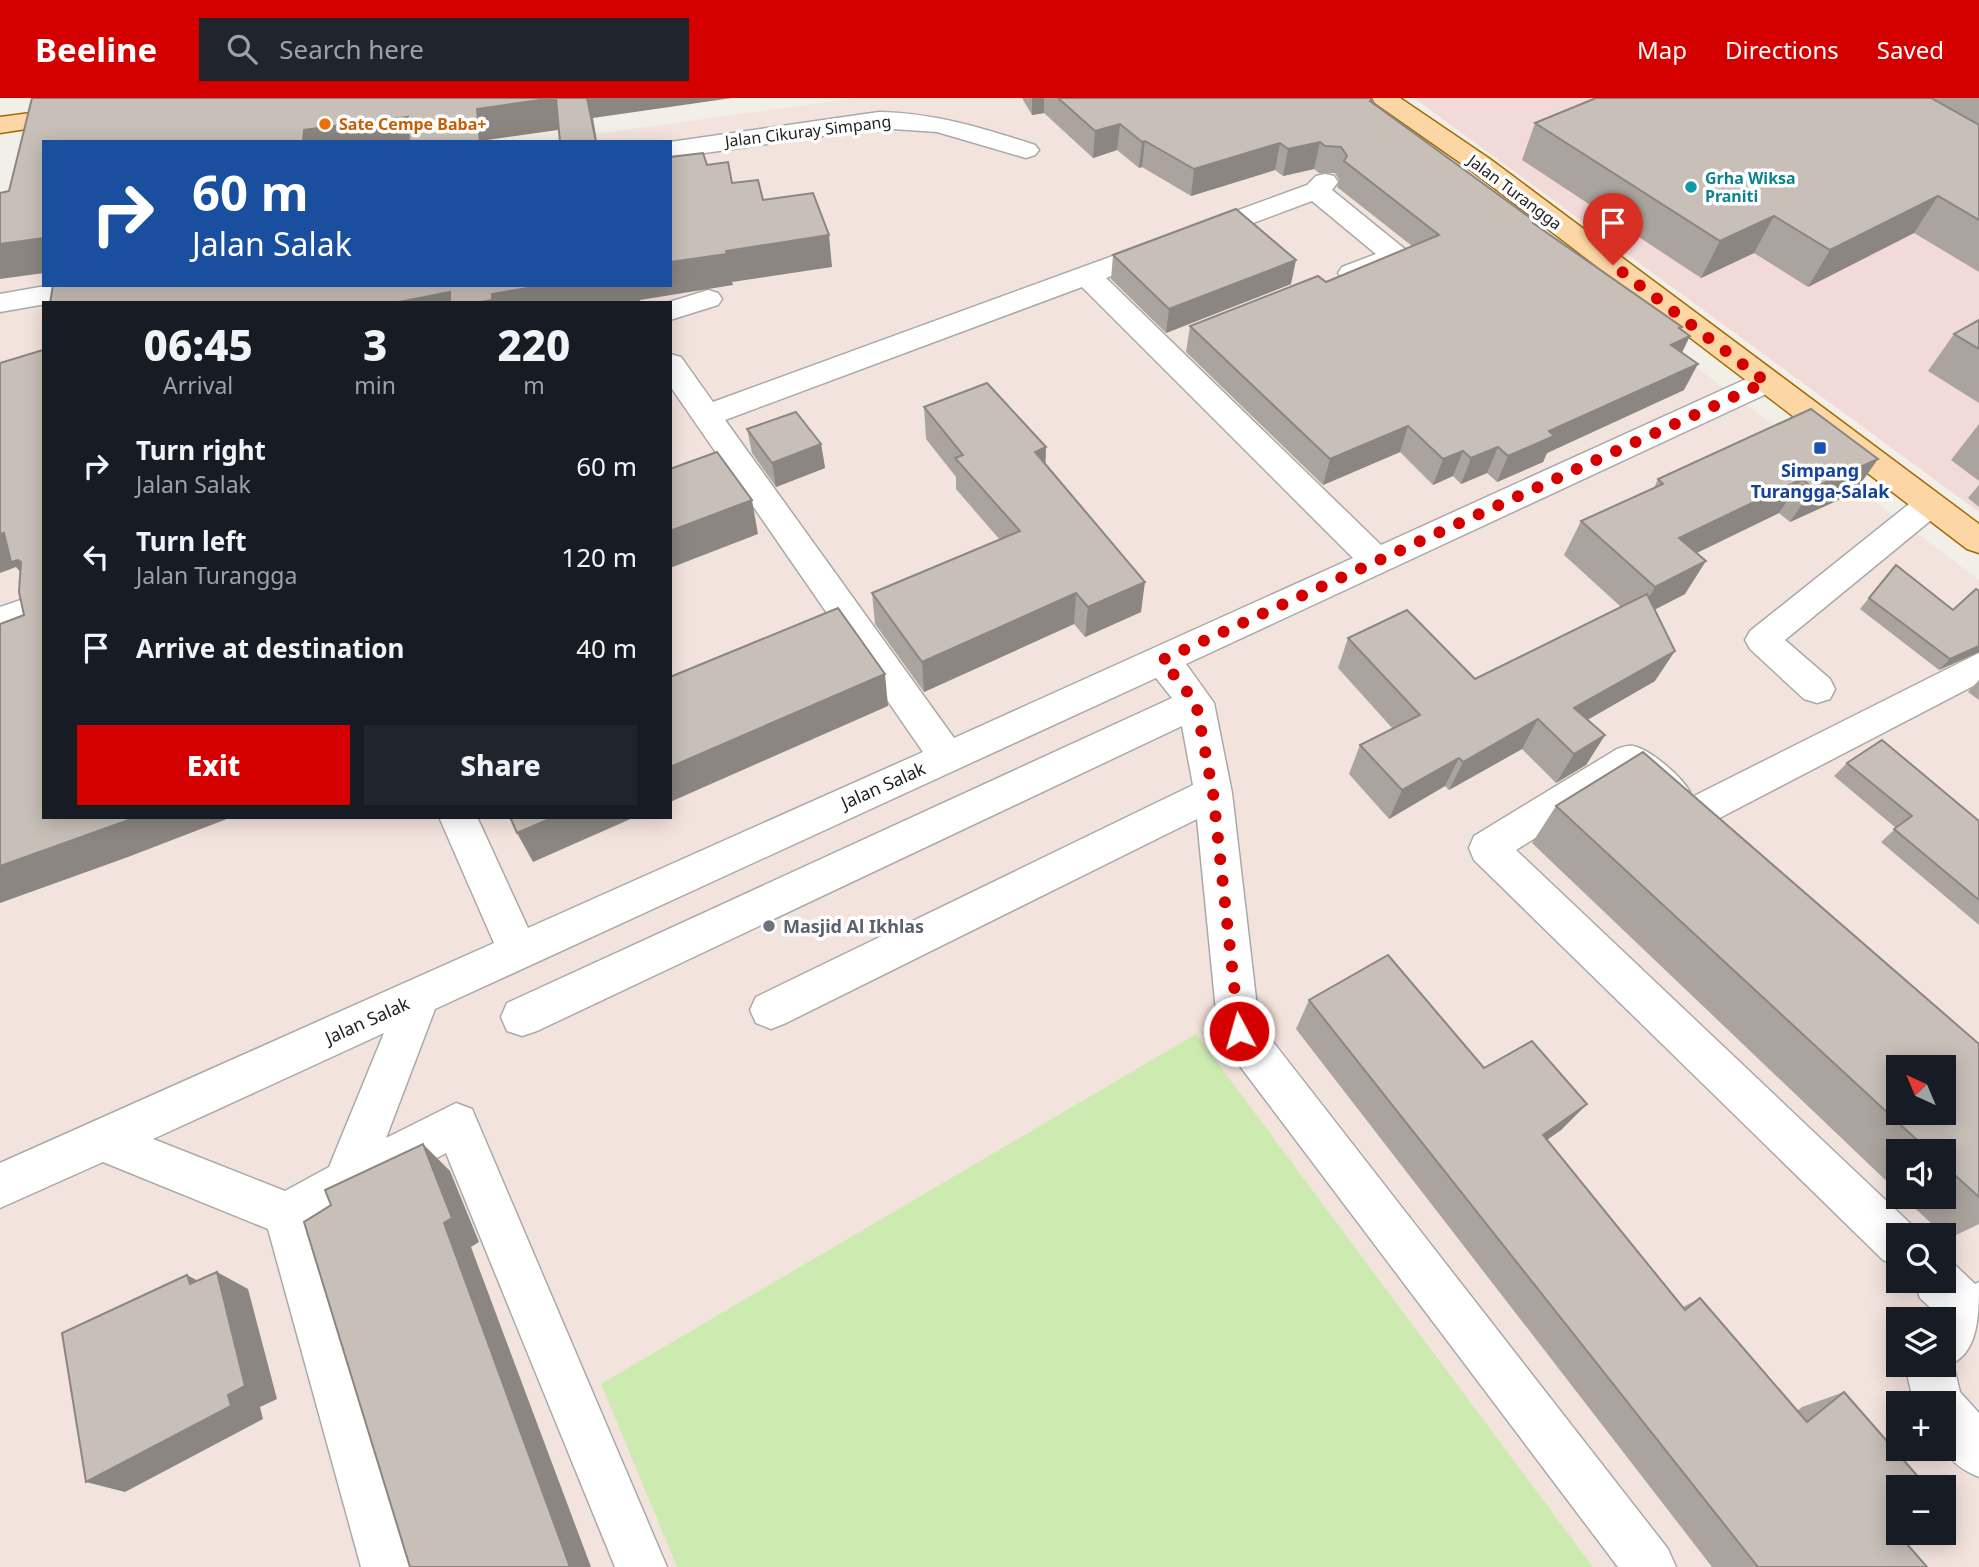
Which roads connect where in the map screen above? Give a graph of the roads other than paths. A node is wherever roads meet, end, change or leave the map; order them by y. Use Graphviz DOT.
graph roads {
  1 [pos="1384,98"];
  2 [pos="54,101"];
  3 [pos="92,105"];
  4 [pos="0,110"];
  5 [pos="0,125"];
  6 [pos="672,150"];
  7 [pos="1026,150"];
  8 [pos="1086,275"];
  9 [pos="1322,285"];
  10 [pos="92,287"];
  11 [pos="708,299"];
  12 [pos="0,303"];
  13 [pos="672,310"];
  14 [pos="672,367"];
  15 [pos="1766,382"];
  16 [pos="708,415"];
  17 [pos="1930,504"];
  18 [pos="1979,541"];
  19 [pos="1377,561"];
  20 [pos="42,606"];
  21 [pos="0,621"];
  22 [pos="1162,660"];
  23 [pos="1979,667"];
  24 [pos="1817,689"];
  25 [pos="1196,703"];
  26 [pos="946,756"];
  27 [pos="1213,793"];
  28 [pos="1698,813"];
  29 [pos="459,819"];
  30 [pos="1728,840"];
  31 [pos="518,950"];
  32 [pos="419,996"];
  33 [pos="772,1010"];
  34 [pos="522,1017"];
  35 [pos="103,1140"];
  36 [pos="346,1182"];
  37 [pos="0,1186"];
  38 [pos="287,1214"];
  39 [pos="1886,1231"];
  40 [pos="1956,1424"];
  41 [pos="1979,1452"];
  42 [pos="387,1567"];
  43 [pos="641,1567"];
  44 [pos="1650,1567"];
  1 -- 15 [label="main road, Jalan Turangga"];
  2 -- 3 [label="main road"];
  2 -- 4 [label="main road"];
  3 -- 5 [label="main road"];
  6 -- 7 [label="street, Jalan Cikuray Simpang"];
  8 -- 9 [label="street"];
  8 -- 16 [label="street"];
  8 -- 19 [label="street"];
  10 -- 12 [label="street"];
  11 -- 13 [label="street"];
  14 -- 16 [label="street"];
  15 -- 17 [label="main road, Jalan Turangga"];
  15 -- 19 [label="street, Jalan Salak"];
  16 -- 26 [label="street"];
  17 -- 18 [label="main road, Jalan Turangga"];
  17 -- 24 [label="street"];
  19 -- 22 [label="street, Jalan Salak"];
  20 -- 21 [label="street"];
  22 -- 25 [label="street"];
  22 -- 26 [label="street, Jalan Salak"];
  23 -- 28 [label="street"];
  25 -- 27 [label="street"];
  25 -- 34 [label="street"];
  26 -- 31 [label="street, Jalan Salak"];
  27 -- 33 [label="street"];
  27 -- 44 [label="street"];
  28 -- 30 [label="street"];
  28 -- 39 [label="street"];
  29 -- 31 [label="street"];
  31 -- 32 [label="street, Jalan Salak"];
  32 -- 35 [label="street, Jalan Salak"];
  32 -- 36 [label="street"];
  35 -- 37 [label="street, Jalan Salak"];
  35 -- 38 [label="street"];
  36 -- 38 [label="street"];
  36 -- 43 [label="street"];
  38 -- 42 [label="street"];
  40 -- 41 [label="street"];
}
